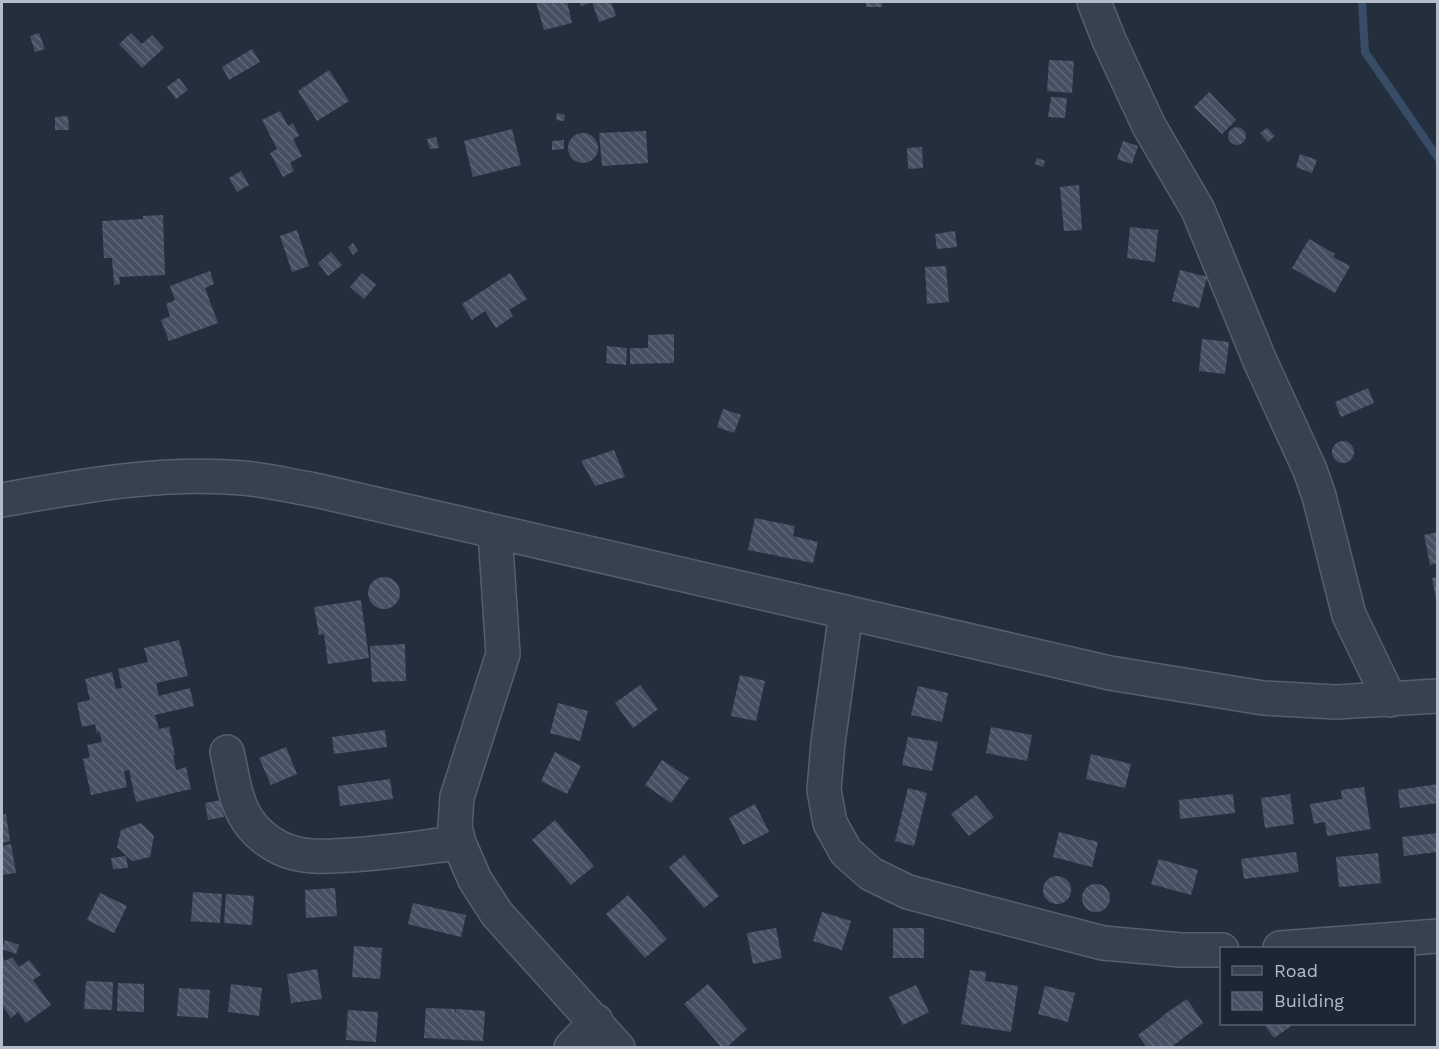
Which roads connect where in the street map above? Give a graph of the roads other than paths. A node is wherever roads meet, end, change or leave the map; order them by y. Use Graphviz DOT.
graph roads {
  1 [pos="1094,2"];
  2 [pos="2,500"];
  3 [pos="495,531"];
  4 [pos="846,612"];
  5 [pos="1437,696"];
  6 [pos="1390,700"];
  7 [pos="227,752"];
  8 [pos="459,843"];
  9 [pos="1437,936"];
  10 [pos="1293,947"];
  11 [pos="1220,950"];
  12 [pos="596,1022"];
  13 [pos="571,1047"];
  14 [pos="618,1047"];
  1 -- 6 [label="street"];
  2 -- 3 [label="street"];
  3 -- 4 [label="street"];
  3 -- 8 [label="street"];
  4 -- 6 [label="street"];
  4 -- 11 [label="street"];
  5 -- 6 [label="street"];
  7 -- 8 [label="street"];
  8 -- 12 [label="street"];
  9 -- 10 [label="street"];
  12 -- 13 [label="street"];
  12 -- 14 [label="street"];
}
